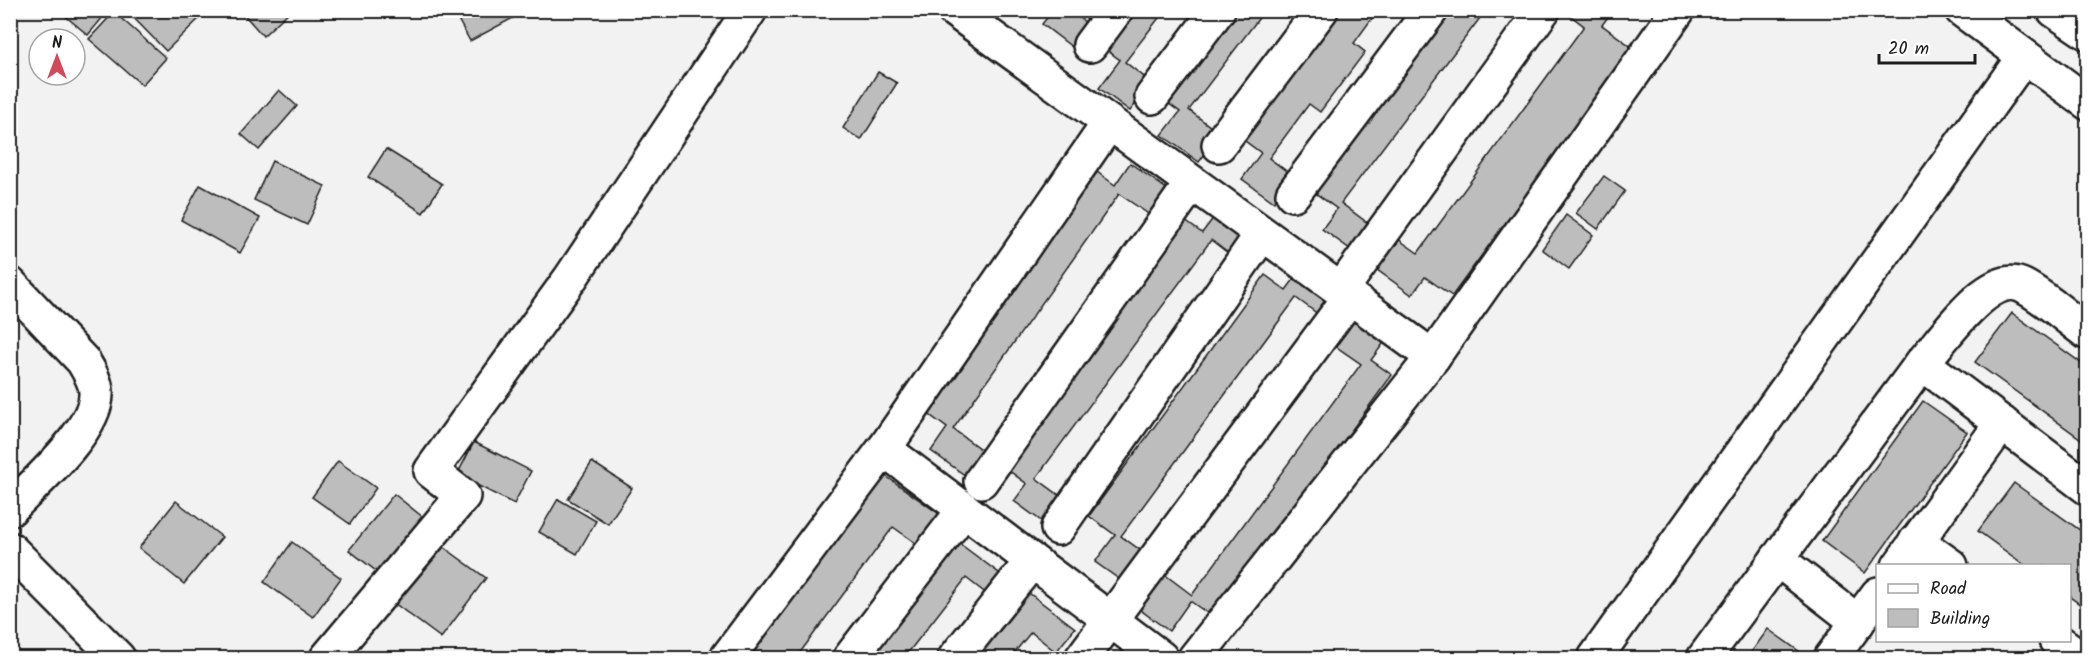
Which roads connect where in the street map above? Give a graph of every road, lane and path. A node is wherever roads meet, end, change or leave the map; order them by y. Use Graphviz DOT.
graph roads {
  1 [pos="750,10"];
  2 [pos="954,10"];
  3 [pos="1116,10"];
  4 [pos="1218,10"];
  5 [pos="1321,10"];
  6 [pos="1431,10"];
  7 [pos="1543,10"];
  8 [pos="1962,10"];
  9 [pos="2054,10"];
  10 [pos="1670,13"];
  11 [pos="2088,33"];
  12 [pos="1090,45"];
  13 [pos="2023,58"];
  14 [pos="1152,97"];
  15 [pos="2088,103"];
  16 [pos="1109,123"];
  17 [pos="1219,145"];
  18 [pos="1192,183"];
  19 [pos="1293,194"];
  20 [pos="1262,234"];
  21 [pos="10,284"];
  22 [pos="1345,294"];
  23 [pos="2088,333"];
  24 [pos="1433,357"];
  25 [pos="1922,363"];
  26 [pos="2002,423"];
  27 [pos="884,449"];
  28 [pos="981,482"];
  29 [pos="2088,488"];
  30 [pos="10,509"];
  31 [pos="964,510"];
  32 [pos="1058,528"];
  33 [pos="10,549"];
  34 [pos="1907,553"];
  35 [pos="1777,560"];
  36 [pos="1032,561"];
  37 [pos="1944,564"];
  38 [pos="1876,597"];
  39 [pos="1110,620"];
  40 [pos="1858,622"];
  41 [pos="2059,642"];
  42 [pos="118,658"];
  43 [pos="327,658"];
  44 [pos="727,658"];
  45 [pos="850,658"];
  46 [pos="955,658"];
  47 [pos="1082,658"];
  48 [pos="1161,658"];
  49 [pos="1195,658"];
  50 [pos="1595,658"];
  51 [pos="1704,658"];
  52 [pos="1831,658"];
  53 [pos="2081,658"];
  1 -- 43 [label="street"];
  2 -- 16 [label="street"];
  3 -- 12 [label="street"];
  4 -- 14 [label="street"];
  5 -- 17 [label="street"];
  6 -- 19 [label="street"];
  7 -- 22 [label="street"];
  8 -- 13 [label="street"];
  9 -- 11 [label="street"];
  10 -- 24 [label="street"];
  13 -- 15 [label="street"];
  13 -- 50 [label="street"];
  16 -- 18 [label="street"];
  16 -- 27 [label="street"];
  18 -- 20 [label="street"];
  18 -- 28 [label="street"];
  20 -- 22 [label="street"];
  20 -- 32 [label="street"];
  21 -- 30 [label="street"];
  22 -- 24 [label="street"];
  22 -- 39 [label="street"];
  23 -- 25 [label="street"];
  24 -- 49 [label="street"];
  25 -- 26 [label="street"];
  25 -- 35 [label="street"];
  26 -- 29 [label="street"];
  26 -- 34 [label="street"];
  27 -- 31 [label="street"];
  27 -- 44 [label="street"];
  31 -- 36 [label="street"];
  31 -- 45 [label="street"];
  33 -- 42 [label="street"];
  34 -- 37 [label="street"];
  35 -- 40 [label="street"];
  35 -- 51 [label="street"];
  36 -- 39 [label="street"];
  36 -- 46 [label="street"];
  38 -- 40 [label="street"];
  39 -- 47 [label="street"];
  39 -- 48 [label="street"];
  40 -- 52 [label="street"];
  41 -- 53 [label="street"];
}
